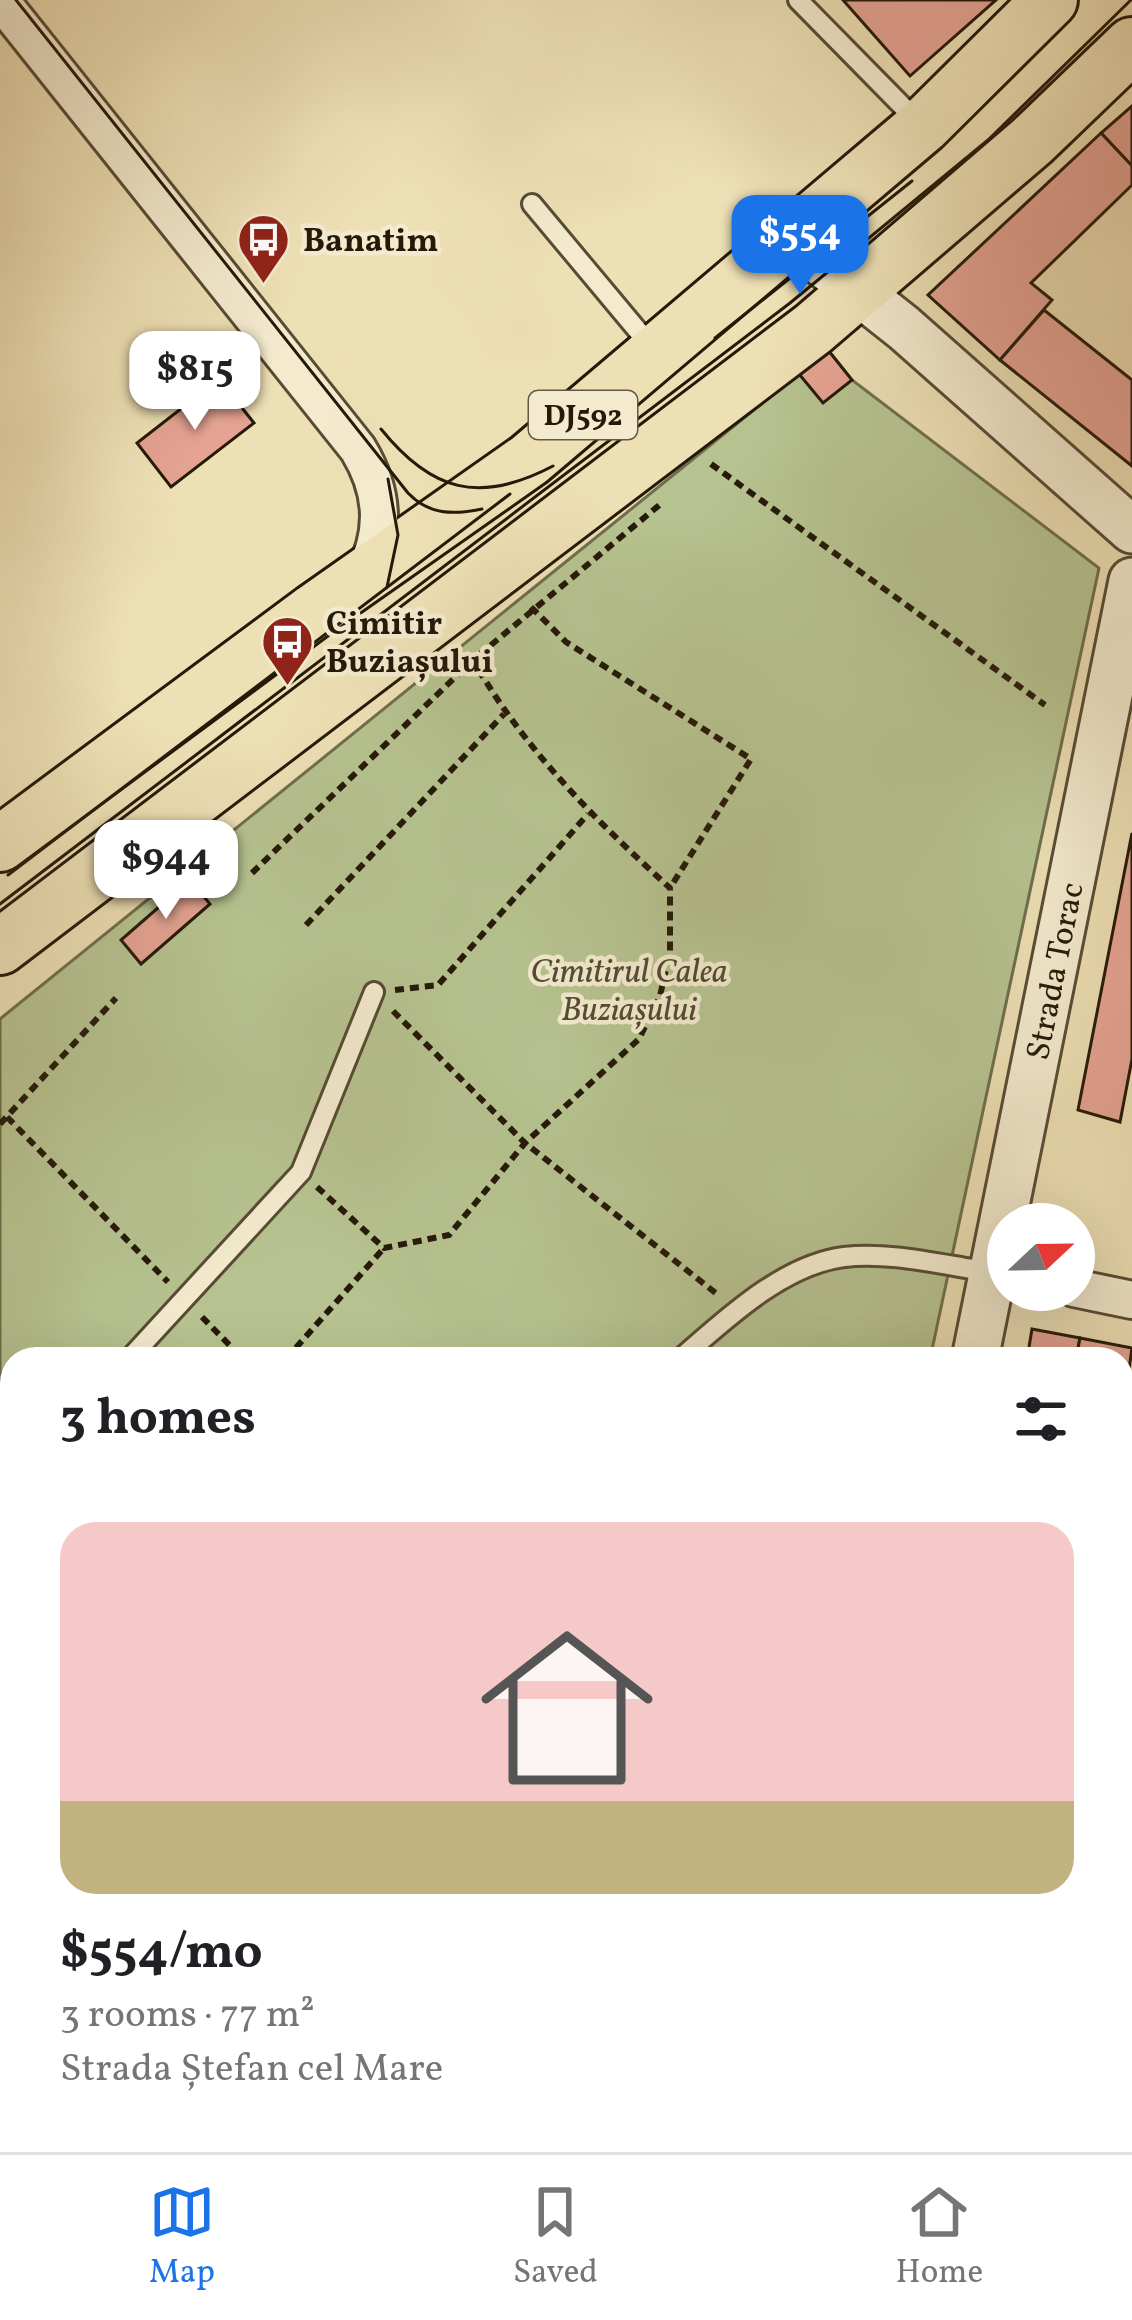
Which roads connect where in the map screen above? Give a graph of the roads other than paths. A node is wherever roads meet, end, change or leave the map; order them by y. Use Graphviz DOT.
graph roads {
  1 [pos="0,0"];
  2 [pos="798,0"];
  3 [pos="1050,0"];
  4 [pos="1132,45"];
  5 [pos="923,126"];
  6 [pos="532,204"];
  7 [pos="793,240"];
  8 [pos="858,291"];
  9 [pos="658,353"];
  10 [pos="1132,530"];
  11 [pos="363,576"];
  12 [pos="1132,581"];
  13 [pos="0,844"];
  14 [pos="0,947"];
  15 [pos="374,992"];
  16 [pos="1014,1203"];
  17 [pos="987,1273"];
  18 [pos="1095,1292"];
  19 [pos="1132,1300"];
  20 [pos="989,1311"];
  21 [pos="141,1347"];
  22 [pos="694,1347"];
  23 [pos="979,1347"];
  1 -- 11 [label="street"];
  2 -- 5 [label="lane"];
  3 -- 5 [label="main road, DJ592"];
  4 -- 8 [label="main road, DJ592"];
  5 -- 7 [label="main road, DJ592"];
  6 -- 9 [label="lane"];
  7 -- 8 [label="street"];
  7 -- 9 [label="main road, DJ592"];
  8 -- 10 [label="street"];
  8 -- 14 [label="main road, DJ592"];
  9 -- 11 [label="main road, DJ592"];
  11 -- 13 [label="main road, DJ592"];
  12 -- 16 [label="street, Strada Torac"];
  15 -- 21 [label="lane"];
  17 -- 22 [label="lane"];
  18 -- 19 [label="street"];
  20 -- 23 [label="street, Strada Torac"];
}
